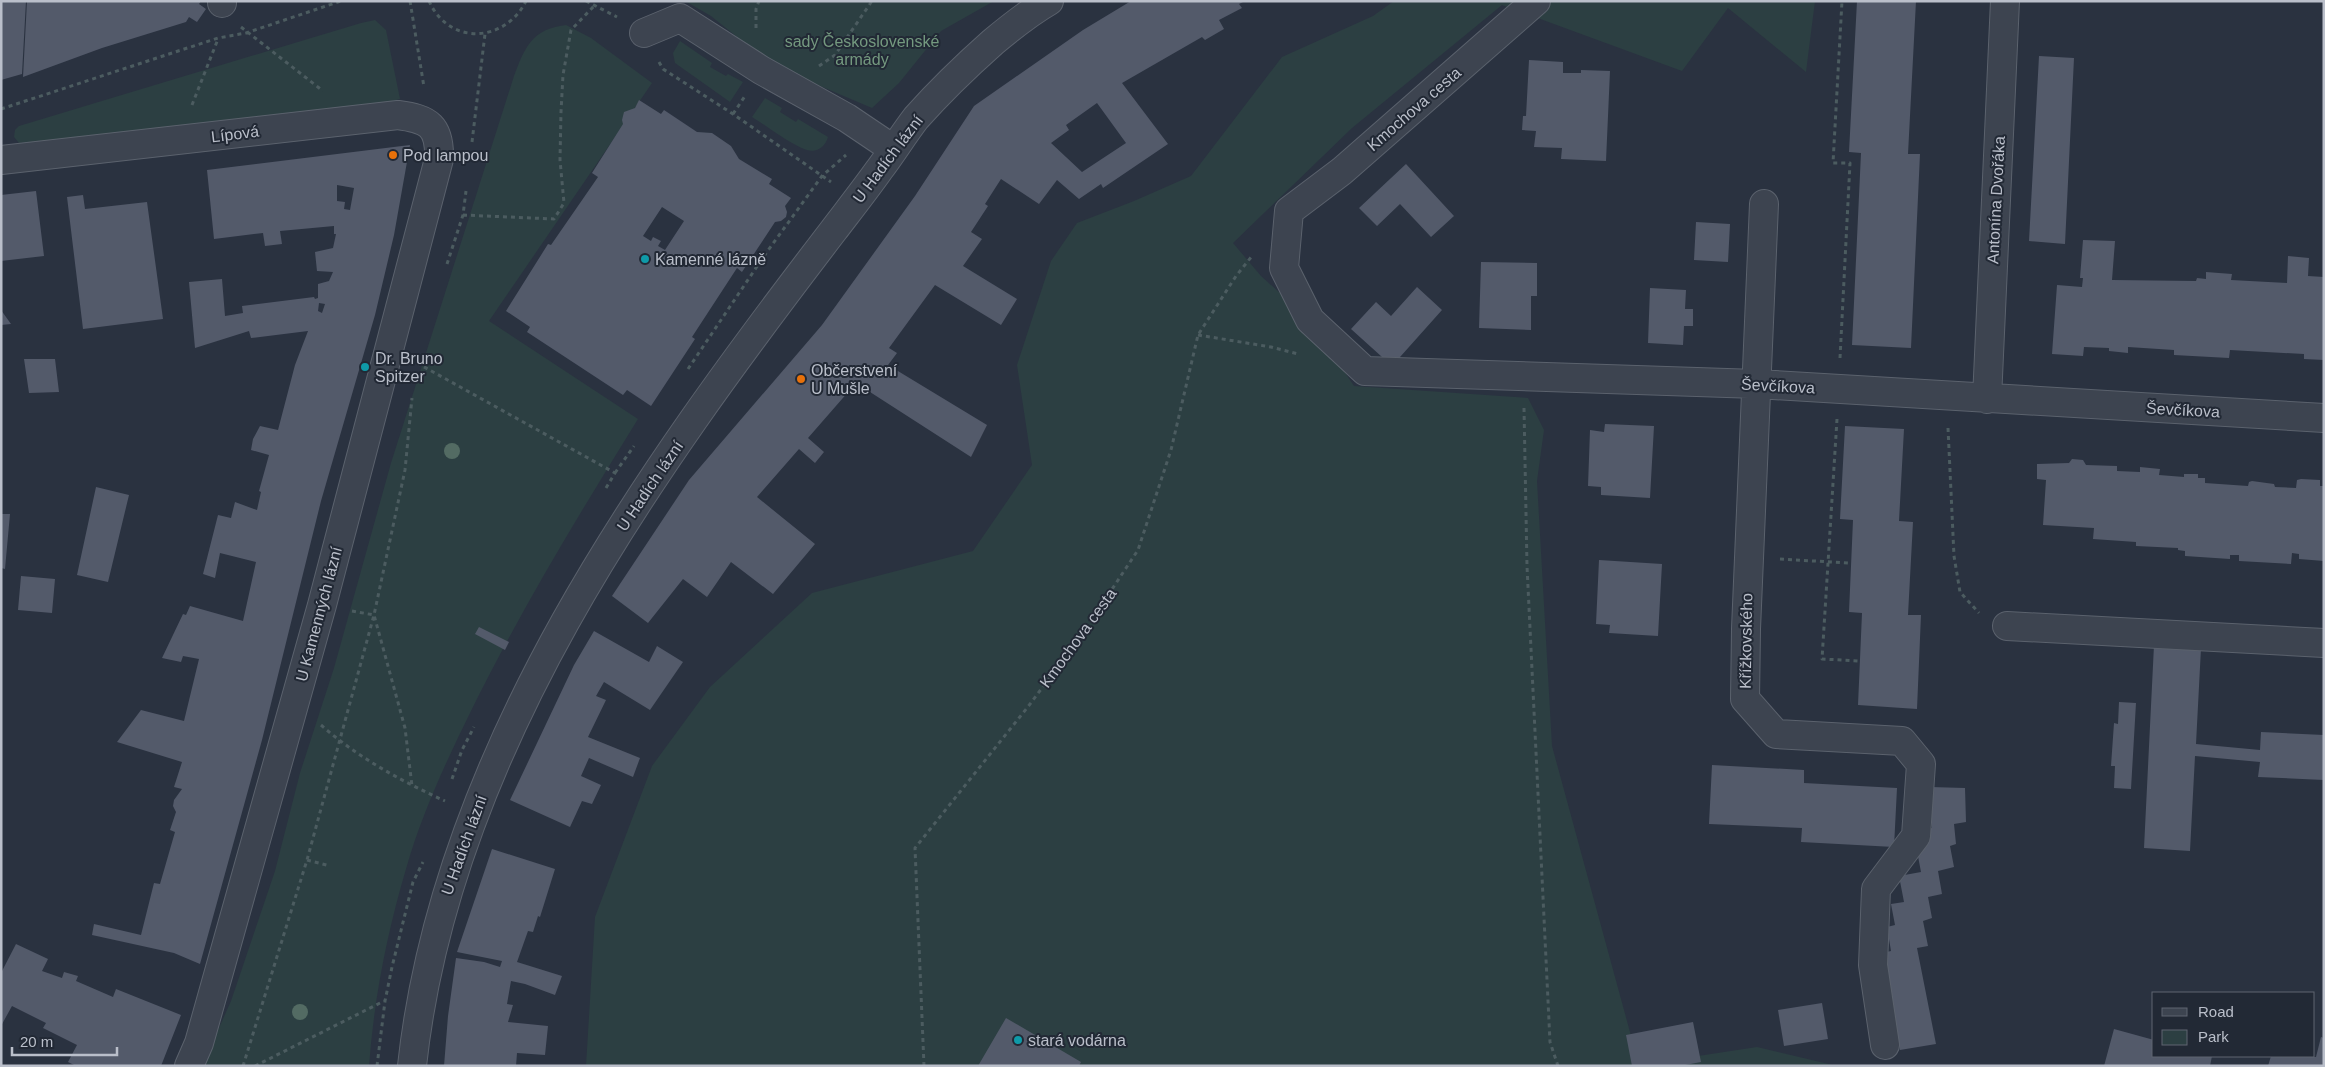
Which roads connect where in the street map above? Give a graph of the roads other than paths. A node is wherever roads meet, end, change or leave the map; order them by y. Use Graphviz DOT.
graph roads {
  1 [pos="1049,1"];
  2 [pos="1536,1"];
  3 [pos="2005,1"];
  4 [pos="644,33"];
  5 [pos="894,149"];
  6 [pos="439,159"];
  7 [pos="1,160"];
  8 [pos="1764,204"];
  9 [pos="1284,268"];
  10 [pos="1757,384"];
  11 [pos="1987,399"];
  12 [pos="2324,418"];
  13 [pos="2007,626"];
  14 [pos="2324,643"];
  15 [pos="1885,1045"];
  16 [pos="189,1066"];
  17 [pos="412,1066"];
  1 -- 5 [label="street, U Hadích lázní"];
  2 -- 9 [label="street, Kmochova cesta"];
  3 -- 11 [label="street, Antonína Dvořáka"];
  4 -- 5 [label="street"];
  5 -- 17 [label="street, U Hadích lázní"];
  6 -- 7 [label="street, Lípová"];
  6 -- 16 [label="street, U Kamenných lázní"];
  8 -- 10 [label="street, Křížkovského"];
  9 -- 10 [label="street, Ševčíkova"];
  10 -- 11 [label="street, Ševčíkova"];
  10 -- 15 [label="street, Křížkovského"];
  11 -- 12 [label="street, Ševčíkova"];
  13 -- 14 [label="street"];
}
